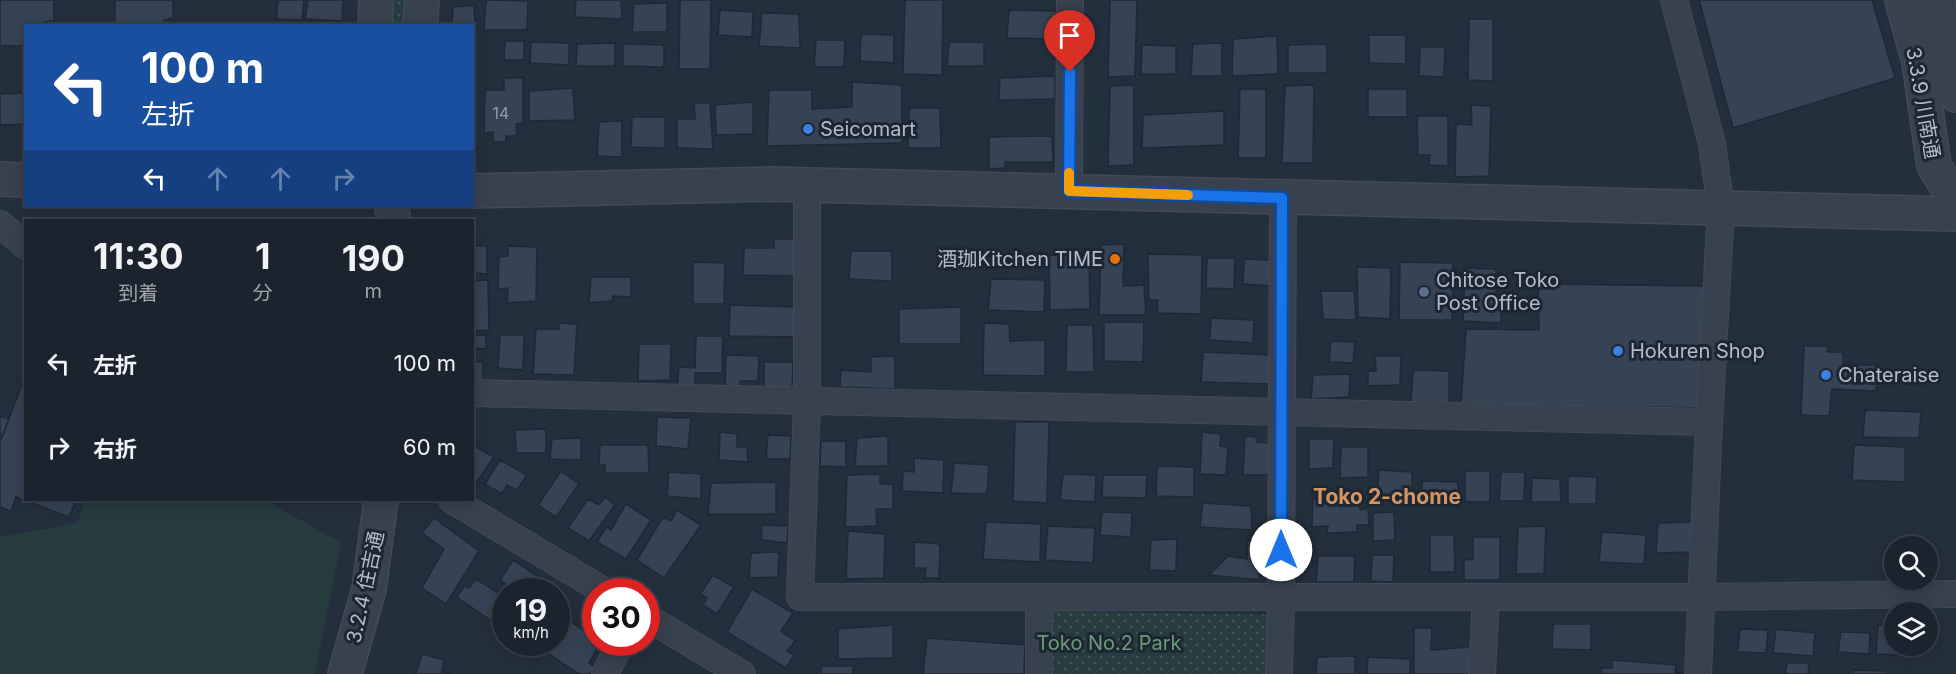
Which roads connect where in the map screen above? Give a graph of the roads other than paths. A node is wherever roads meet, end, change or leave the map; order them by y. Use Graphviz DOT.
graph roads {
  1 [pos="376,0"];
  2 [pos="422,0"];
  3 [pos="1070,0"];
  4 [pos="1674,0"];
  5 [pos="1902,0"];
  6 [pos="1937,0"];
  7 [pos="375,24"];
  8 [pos="420,24"];
  9 [pos="1956,95"];
  10 [pos="0,179"];
  11 [pos="24,180"];
  12 [pos="807,185"];
  13 [pos="474,191"];
  14 [pos="1069,191"];
  15 [pos="1282,198"];
  16 [pos="1956,200"];
  17 [pos="1720,208"];
  18 [pos="1956,214"];
  19 [pos="0,224"];
  20 [pos="24,244"];
  21 [pos="474,393"];
  22 [pos="807,401"];
  23 [pos="1282,412"];
  24 [pos="1708,422"];
  25 [pos="381,501"];
  26 [pos="454,501"];
  27 [pos="582,578"];
  28 [pos="1956,594"];
  29 [pos="1039,597"];
  30 [pos="1281,597"];
  31 [pos="1486,597"];
  32 [pos="1701,597"];
  33 [pos="660,625"];
  34 [pos="614,656"];
  35 [pos="345,674"];
  36 [pos="605,674"];
  37 [pos="742,674"];
  38 [pos="1039,674"];
  39 [pos="1279,674"];
  40 [pos="1482,674"];
  41 [pos="1698,674"];
  1 -- 7 [label="street"];
  2 -- 8 [label="street"];
  3 -- 14 [label="street"];
  4 -- 17 [label="street"];
  5 -- 16 [label="street, 3.3.9 川南通"];
  6 -- 9 [label="street, 3.3.9 川南通"];
  10 -- 11 [label="street"];
  12 -- 13 [label="street"];
  12 -- 14 [label="street"];
  12 -- 22 [label="street"];
  14 -- 15 [label="street"];
  15 -- 17 [label="street"];
  15 -- 23 [label="street"];
  17 -- 18 [label="street"];
  17 -- 24 [label="street"];
  19 -- 20 [label="street"];
  21 -- 22 [label="street"];
  22 -- 23 [label="street"];
  22 -- 29 [label="street"];
  23 -- 24 [label="street"];
  23 -- 30 [label="street"];
  24 -- 32 [label="street"];
  25 -- 35 [label="street, 3.2.4 住吉通"];
  26 -- 27 [label="street"];
  28 -- 32 [label="street"];
  29 -- 30 [label="street"];
  29 -- 38 [label="street"];
  30 -- 31 [label="street"];
  30 -- 39 [label="street"];
  31 -- 32 [label="street"];
  31 -- 40 [label="street"];
  32 -- 41 [label="street"];
  33 -- 37 [label="street"];
  34 -- 36 [label="street"];
}
